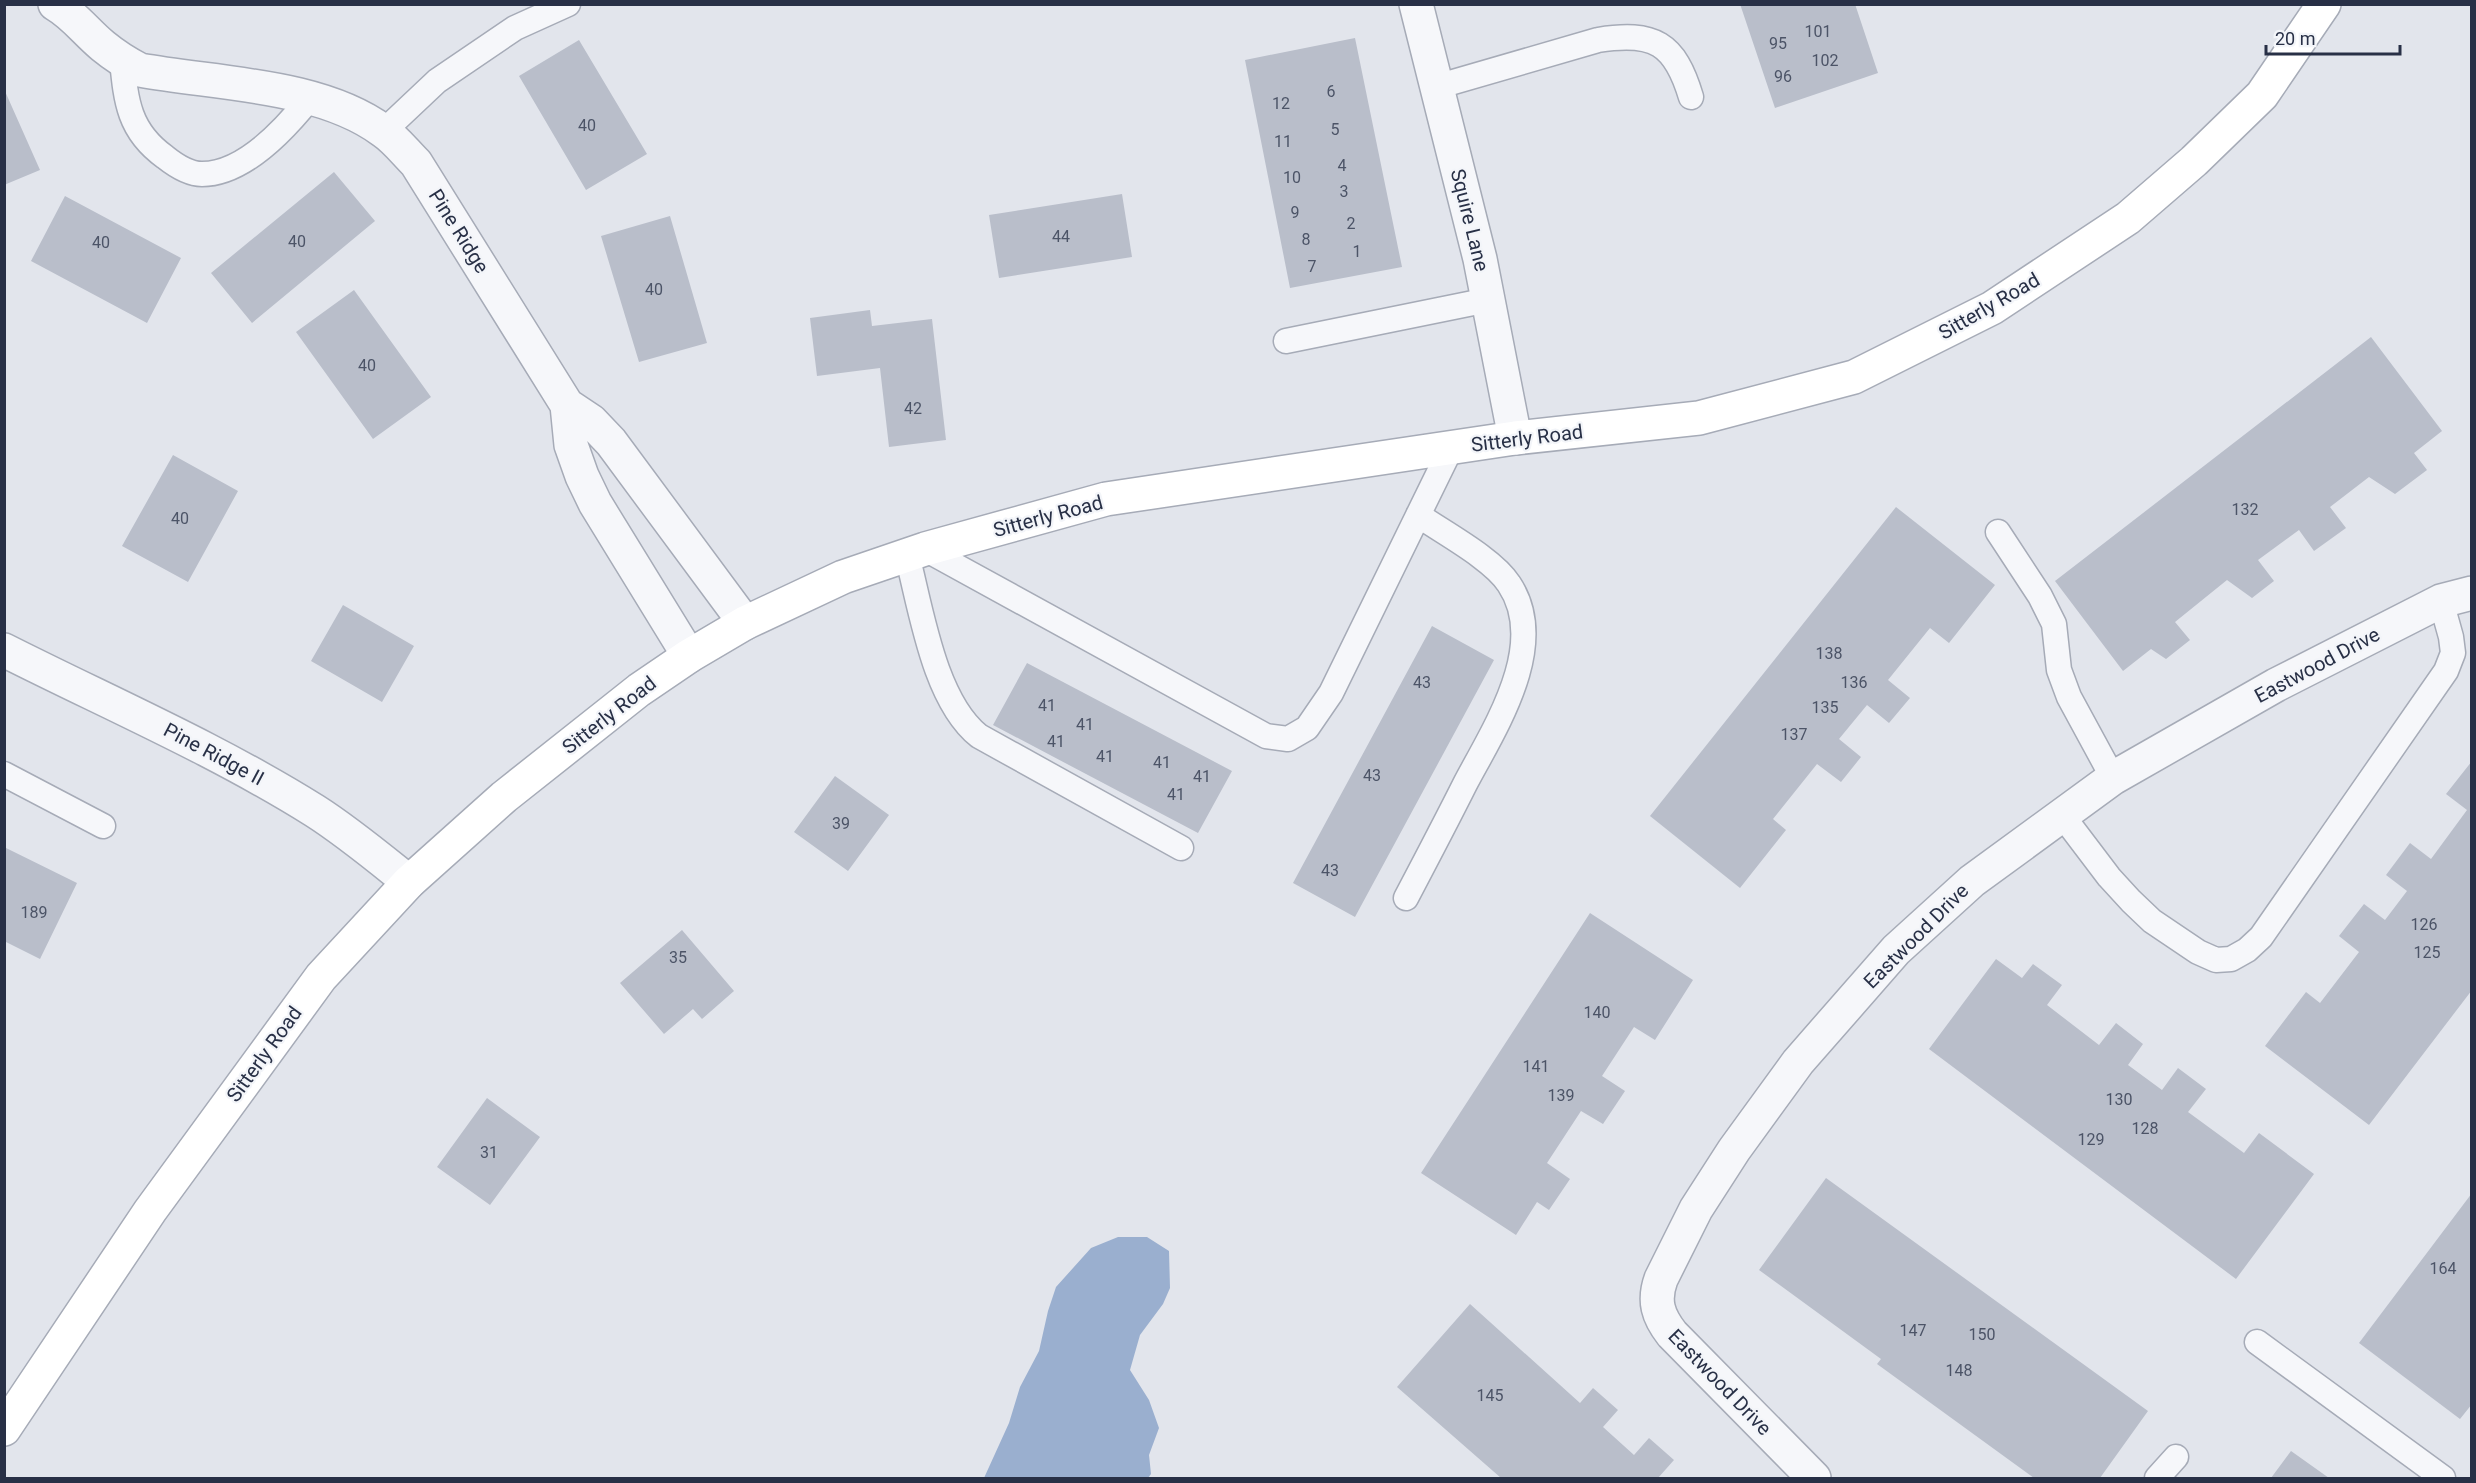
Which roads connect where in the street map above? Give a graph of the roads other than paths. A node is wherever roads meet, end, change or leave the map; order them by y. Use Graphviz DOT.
graph roads {
  1 [pos="55,4"];
  2 [pos="568,4"];
  3 [pos="1416,4"];
  4 [pos="2324,4"];
  5 [pos="122,60"];
  6 [pos="1436,87"];
  7 [pos="1691,97"];
  8 [pos="309,99"];
  9 [pos="384,131"];
  10 [pos="1488,300"];
  11 [pos="1286,340"];
  12 [pos="567,405"];
  13 [pos="1515,438"];
  14 [pos="1451,448"];
  15 [pos="1419,515"];
  16 [pos="1998,532"];
  17 [pos="916,552"];
  18 [pos="2456,597"];
  19 [pos="745,623"];
  20 [pos="4,650"];
  21 [pos="689,656"];
  22 [pos="4,774"];
  23 [pos="2112,778"];
  24 [pos="2062,815"];
  25 [pos="103,826"];
  26 [pos="1181,848"];
  27 [pos="409,882"];
  28 [pos="1406,898"];
  29 [pos="2257,1342"];
  30 [pos="4,1429"];
  31 [pos="2176,1457"];
  32 [pos="1814,1479"];
  33 [pos="2157,1479"];
  34 [pos="2443,1479"];
  1 -- 5 [label="street, Pine Ridge"];
  2 -- 9 [label="lane"];
  3 -- 6 [label="street, Squire Lane"];
  4 -- 13 [label="street, Sitterly Road"];
  5 -- 8 [label="street, Pine Ridge"];
  5 -- 8 [label="lane"];
  6 -- 7 [label="lane"];
  6 -- 10 [label="street, Squire Lane"];
  8 -- 9 [label="street, Pine Ridge"];
  9 -- 12 [label="street, Pine Ridge"];
  10 -- 11 [label="lane"];
  10 -- 13 [label="street, Squire Lane"];
  12 -- 19 [label="street, Pine Ridge"];
  12 -- 21 [label="street"];
  13 -- 14 [label="street, Sitterly Road"];
  14 -- 15 [label="lane"];
  14 -- 17 [label="street, Sitterly Road"];
  15 -- 17 [label="lane"];
  15 -- 28 [label="lane"];
  16 -- 23 [label="lane"];
  17 -- 19 [label="street, Sitterly Road"];
  17 -- 26 [label="lane"];
  18 -- 23 [label="street, Eastwood Drive"];
  18 -- 24 [label="lane"];
  19 -- 21 [label="street, Sitterly Road"];
  20 -- 27 [label="street, Pine Ridge II"];
  21 -- 27 [label="street, Sitterly Road"];
  22 -- 25 [label="lane"];
  23 -- 24 [label="street, Eastwood Drive"];
  24 -- 32 [label="street, Eastwood Drive"];
  27 -- 30 [label="street, Sitterly Road"];
  29 -- 34 [label="lane"];
  31 -- 33 [label="lane"];
}
